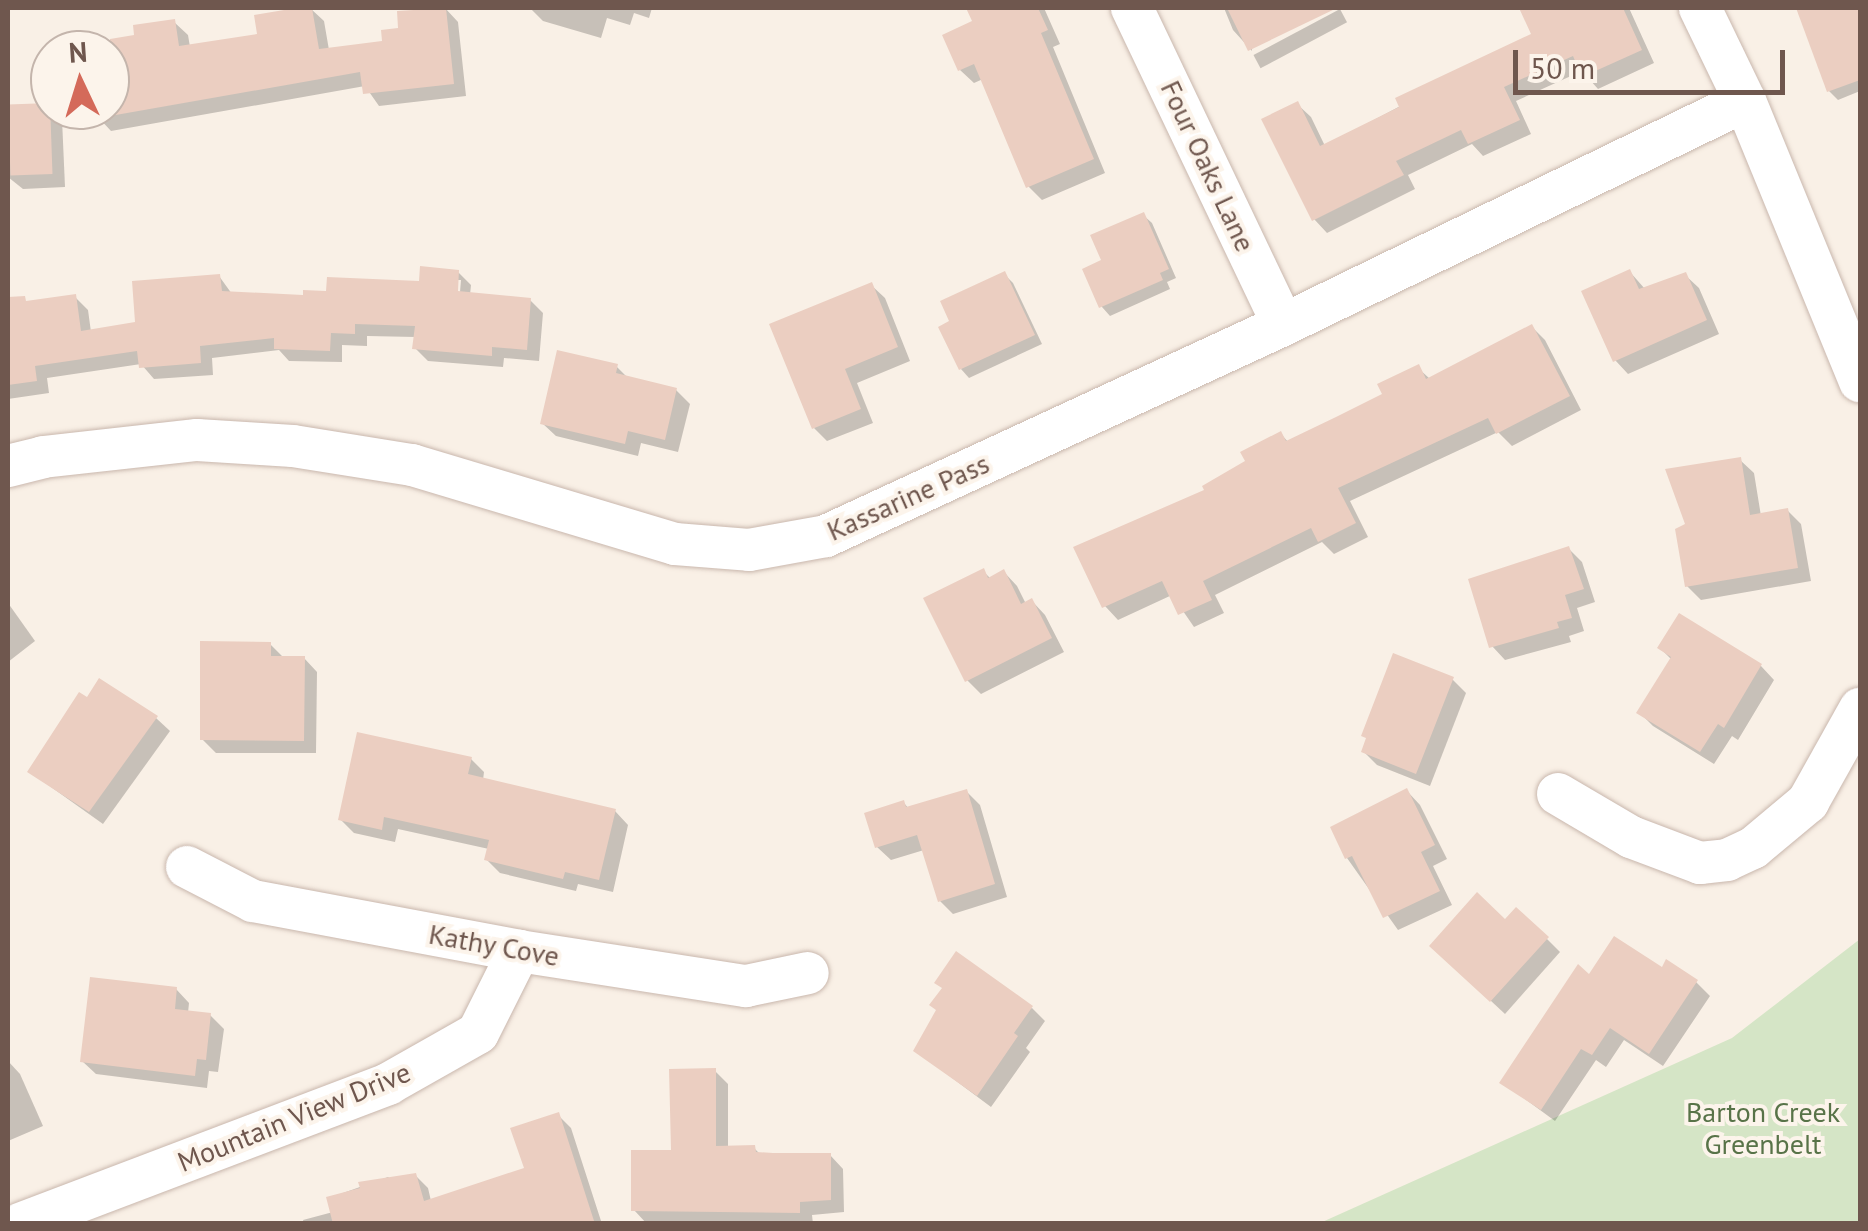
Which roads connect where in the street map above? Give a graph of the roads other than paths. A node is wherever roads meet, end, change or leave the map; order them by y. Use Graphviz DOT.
graph roads {
  1 [pos="1132,8"];
  2 [pos="1700,8"];
  3 [pos="1745,101"];
  4 [pos="1283,325"];
  5 [pos="1860,381"];
  6 [pos="8,466"];
  7 [pos="1860,708"];
  8 [pos="1558,794"];
  9 [pos="188,867"];
  10 [pos="519,952"];
  11 [pos="808,973"];
  12 [pos="20,1224"];
  1 -- 4 [label="street, Four Oaks Lane"];
  2 -- 3 [label="street"];
  3 -- 4 [label="street, Kassarine Pass"];
  3 -- 5 [label="street"];
  4 -- 6 [label="street, Kassarine Pass"];
  7 -- 8 [label="street"];
  9 -- 10 [label="street, Kathy Cove"];
  10 -- 11 [label="street, Kathy Cove"];
  10 -- 12 [label="street, Mountain View Drive"];
}
